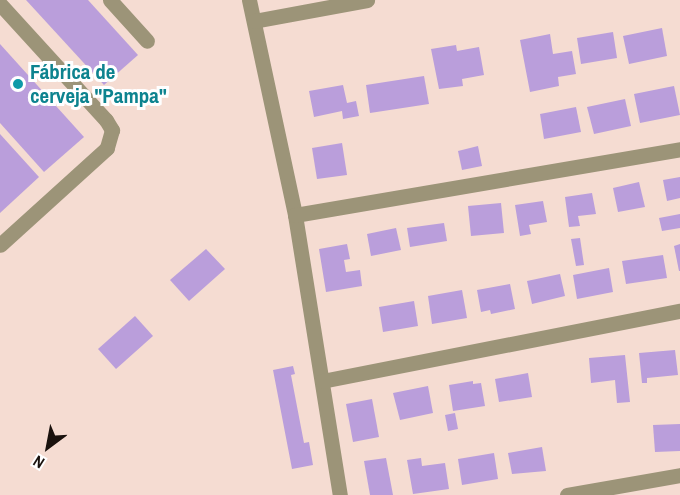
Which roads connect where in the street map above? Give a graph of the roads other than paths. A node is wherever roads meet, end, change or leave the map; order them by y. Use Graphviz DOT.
graph roads {
  1 [pos="110,0"];
  2 [pos="249,0"];
  3 [pos="367,0"];
  4 [pos="0,3"];
  5 [pos="254,21"];
  6 [pos="147,41"];
  7 [pos="680,149"];
  8 [pos="295,215"];
  9 [pos="0,245"];
  10 [pos="680,310"];
  11 [pos="322,381"];
  12 [pos="680,476"];
  13 [pos="340,495"];
  14 [pos="567,495"];
  1 -- 6 [label="street"];
  2 -- 5 [label="street"];
  3 -- 5 [label="street"];
  4 -- 9 [label="street"];
  5 -- 8 [label="street"];
  7 -- 8 [label="street"];
  8 -- 11 [label="street"];
  10 -- 11 [label="street"];
  11 -- 13 [label="street"];
  12 -- 14 [label="street"];
}
